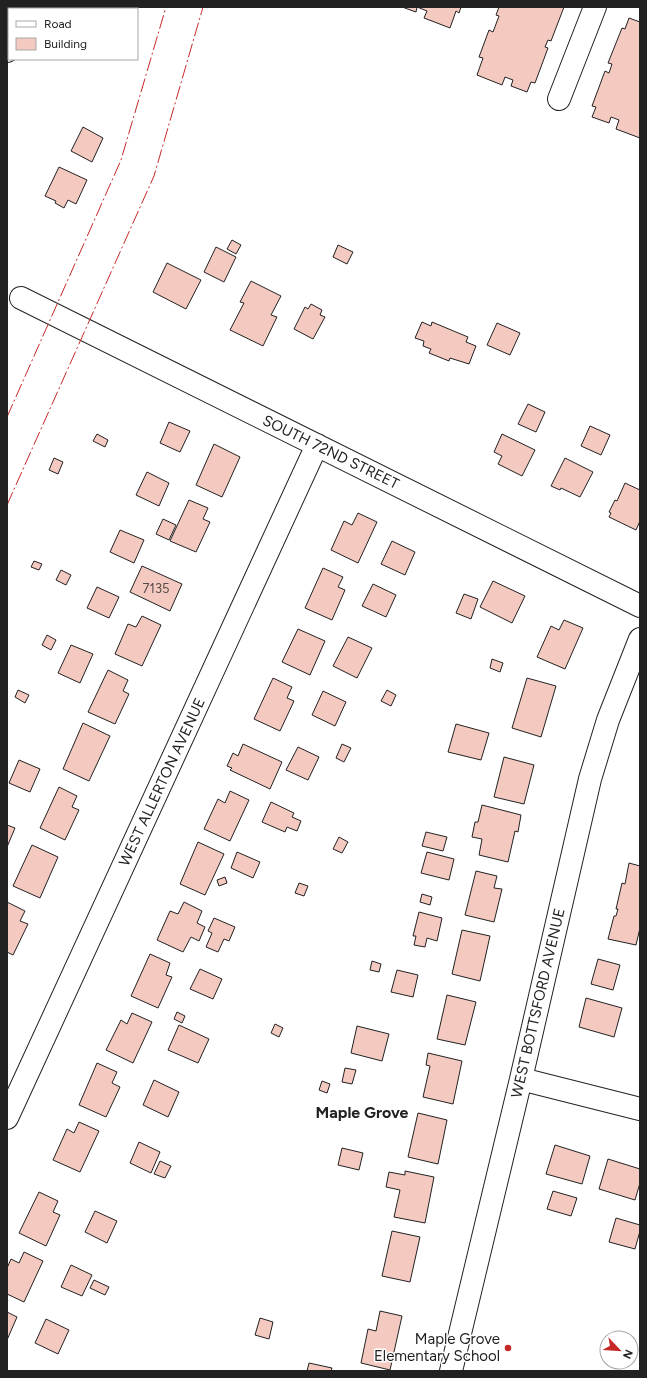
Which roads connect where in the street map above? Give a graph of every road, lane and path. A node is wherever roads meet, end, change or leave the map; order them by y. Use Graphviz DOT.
graph roads {
  1 [pos="595,7"];
  2 [pos="559,99"];
  3 [pos="21,298"];
  4 [pos="317,445"];
  5 [pos="640,606"];
  6 [pos="640,639"];
  7 [pos="521,1079"];
  8 [pos="640,1109"];
  9 [pos="7,1118"];
  10 [pos="451,1371"];
  1 -- 2 [label="main road"];
  3 -- 4 [label="main road, SOUTH 72ND STREET"];
  4 -- 5 [label="main road, SOUTH 72ND STREET"];
  4 -- 9 [label="main road, WEST ALLERTON AVENUE"];
  6 -- 7 [label="main road, WEST BOTTSFORD AVENUE"];
  7 -- 8 [label="main road"];
  7 -- 10 [label="main road, WEST BOTTSFORD AVENUE"];
}
